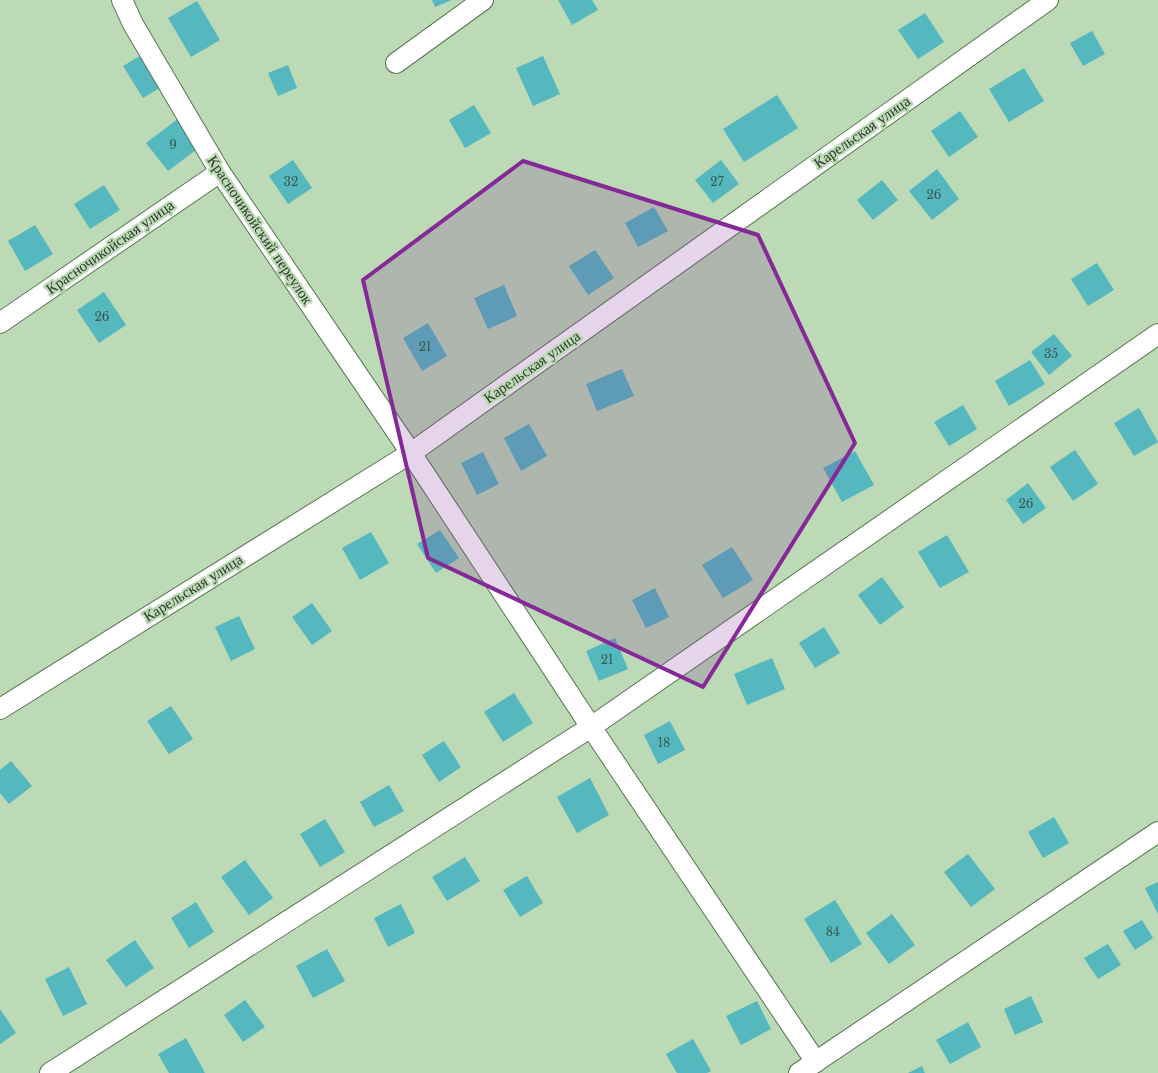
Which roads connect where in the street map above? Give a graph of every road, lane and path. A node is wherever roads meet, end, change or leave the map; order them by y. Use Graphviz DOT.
graph roads {
  1 [pos="122,0"];
  2 [pos="483,0"];
  3 [pos="1048,0"];
  4 [pos="396,63"];
  5 [pos="220,172"];
  6 [pos="0,323"];
  7 [pos="1158,334"];
  8 [pos="411,452"];
  9 [pos="0,709"];
  10 [pos="591,727"];
  11 [pos="1158,832"];
  12 [pos="816,1062"];
  13 [pos="50,1073"];
  14 [pos="799,1073"];
  1 -- 5 [label="street, Красночикойский переулок"];
  2 -- 4 [label="street"];
  3 -- 8 [label="street, Карельская улица"];
  5 -- 6 [label="street, Красночикойская улица"];
  5 -- 8 [label="street, Красночикойский переулок"];
  7 -- 10 [label="street"];
  8 -- 9 [label="street, Карельская улица"];
  8 -- 10 [label="street, Красночикойский переулок"];
  10 -- 12 [label="street, Красночикойский переулок"];
  10 -- 13 [label="street"];
  11 -- 12 [label="street"];
  12 -- 14 [label="street"];
}
